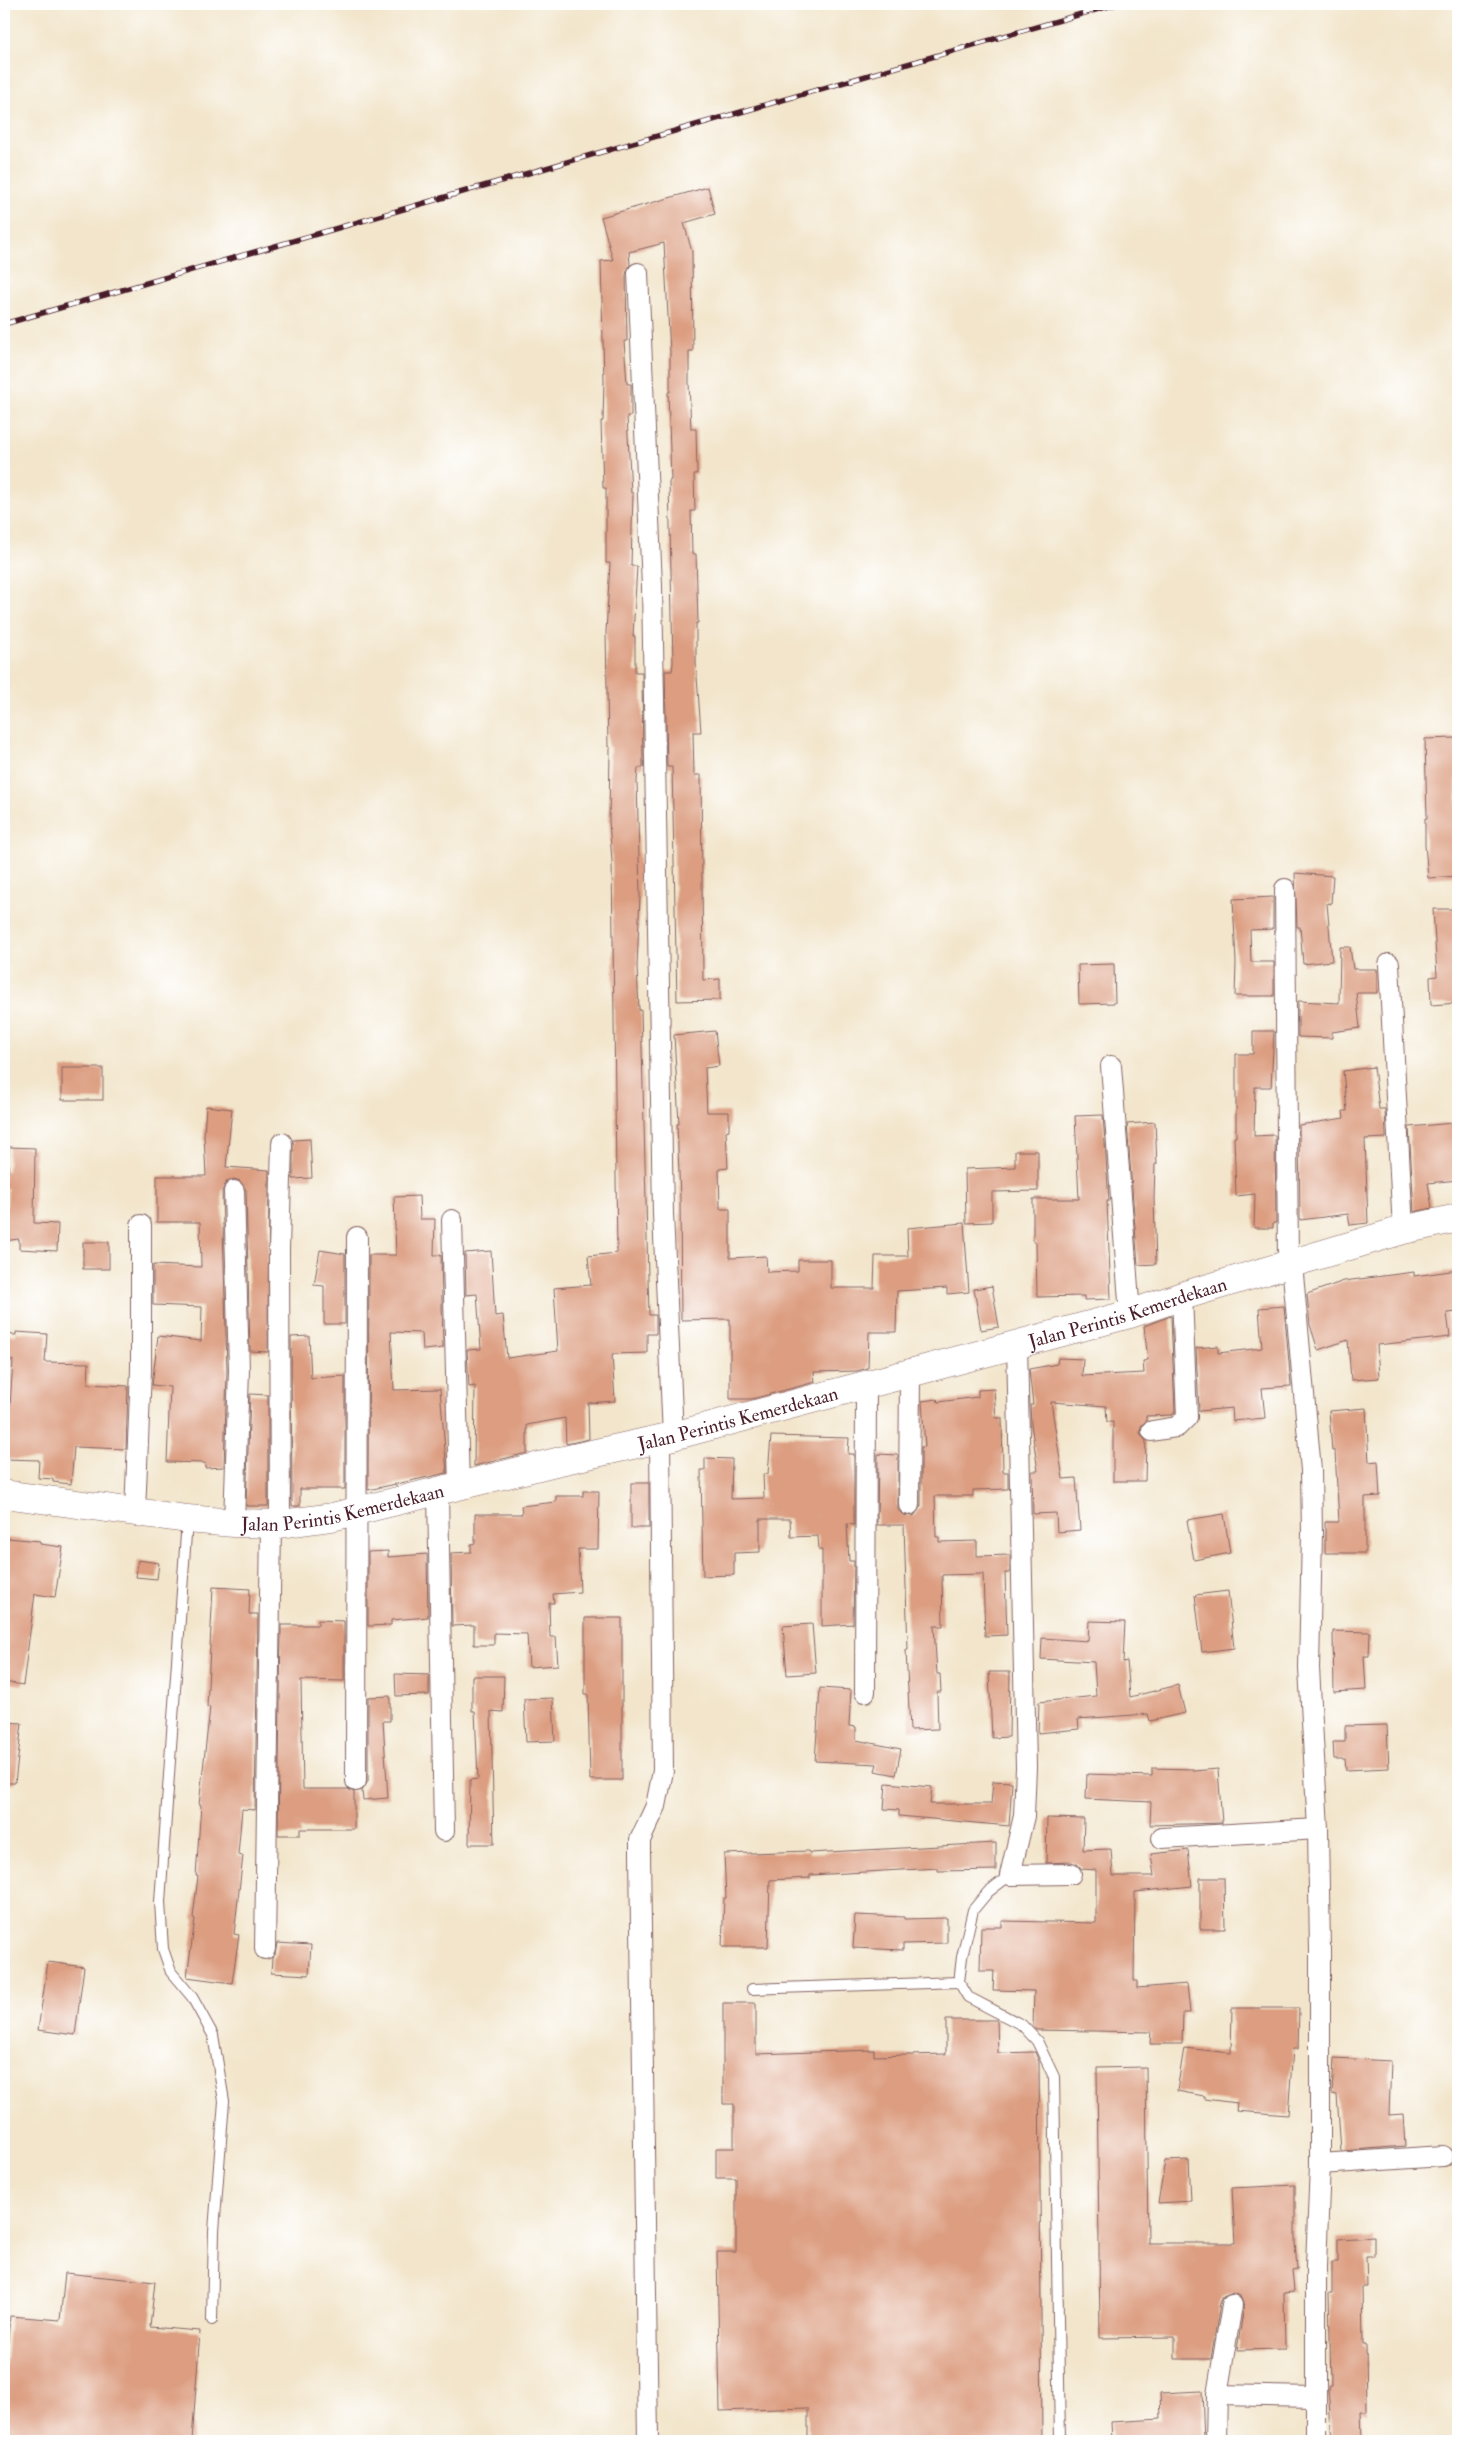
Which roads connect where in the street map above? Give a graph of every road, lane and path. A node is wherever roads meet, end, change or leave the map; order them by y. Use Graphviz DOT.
graph roads {
  1 [pos="638,273"];
  2 [pos="1285,888"];
  3 [pos="1389,964"];
  4 [pos="1111,1066"];
  5 [pos="282,1143"];
  6 [pos="234,1191"];
  7 [pos="1458,1218"];
  8 [pos="452,1220"];
  9 [pos="142,1225"];
  10 [pos="1403,1230"];
  11 [pos="357,1237"];
  12 [pos="1290,1264"];
  13 [pos="1182,1296"];
  14 [pos="1130,1314"];
  15 [pos="1017,1343"];
  16 [pos="910,1373"];
  17 [pos="866,1384"];
  18 [pos="1152,1431"];
  19 [pos="666,1437"];
  20 [pos="449,1490"];
  21 [pos="4,1494"];
  22 [pos="909,1505"];
  23 [pos="135,1512"];
  24 [pos="356,1512"];
  25 [pos="187,1519"];
  26 [pos="234,1523"];
  27 [pos="275,1524"];
  28 [pos="864,1692"];
  29 [pos="356,1781"];
  30 [pos="444,1830"];
  31 [pos="1318,1830"];
  32 [pos="1162,1838"];
  33 [pos="1071,1874"];
  34 [pos="1010,1875"];
  35 [pos="266,1949"];
  36 [pos="960,1982"];
  37 [pos="752,1989"];
  38 [pos="1443,2156"];
  39 [pos="1320,2164"];
  40 [pos="1232,2305"];
  41 [pos="212,2320"];
  42 [pos="1217,2395"];
  43 [pos="1315,2397"];
  44 [pos="1216,2440"];
  45 [pos="648,2441"];
  46 [pos="1060,2441"];
  47 [pos="1316,2441"];
  1 -- 19 [label="street"];
  2 -- 12 [label="street"];
  3 -- 10 [label="street"];
  4 -- 14 [label="street"];
  5 -- 27 [label="street"];
  6 -- 26 [label="street"];
  7 -- 10 [label="street, Jalan Perintis Kemerdekaan"];
  8 -- 20 [label="street"];
  9 -- 23 [label="street"];
  10 -- 12 [label="street, Jalan Perintis Kemerdekaan"];
  11 -- 24 [label="street"];
  12 -- 13 [label="street, Jalan Perintis Kemerdekaan"];
  12 -- 31 [label="street"];
  13 -- 14 [label="street, Jalan Perintis Kemerdekaan"];
  13 -- 18 [label="street"];
  14 -- 15 [label="street, Jalan Perintis Kemerdekaan"];
  15 -- 16 [label="street, Jalan Perintis Kemerdekaan"];
  15 -- 34 [label="street"];
  16 -- 17 [label="street, Jalan Perintis Kemerdekaan"];
  16 -- 22 [label="street"];
  17 -- 19 [label="street, Jalan Perintis Kemerdekaan"];
  17 -- 28 [label="street"];
  19 -- 20 [label="street, Jalan Perintis Kemerdekaan"];
  19 -- 45 [label="street"];
  20 -- 24 [label="street, Jalan Perintis Kemerdekaan"];
  20 -- 30 [label="street"];
  21 -- 23 [label="street, Jalan Perintis Kemerdekaan"];
  23 -- 25 [label="street, Jalan Perintis Kemerdekaan"];
  24 -- 27 [label="street, Jalan Perintis Kemerdekaan"];
  24 -- 29 [label="street"];
  25 -- 26 [label="street, Jalan Perintis Kemerdekaan"];
  25 -- 41 [label="lane"];
  26 -- 27 [label="street, Jalan Perintis Kemerdekaan"];
  27 -- 35 [label="street"];
  31 -- 32 [label="street"];
  31 -- 39 [label="street"];
  33 -- 34 [label="street"];
  34 -- 36 [label="lane"];
  36 -- 37 [label="lane"];
  36 -- 46 [label="lane"];
  38 -- 39 [label="street"];
  39 -- 43 [label="street"];
  40 -- 42 [label="street"];
  42 -- 43 [label="street"];
  42 -- 44 [label="street"];
  43 -- 47 [label="street"];
}
